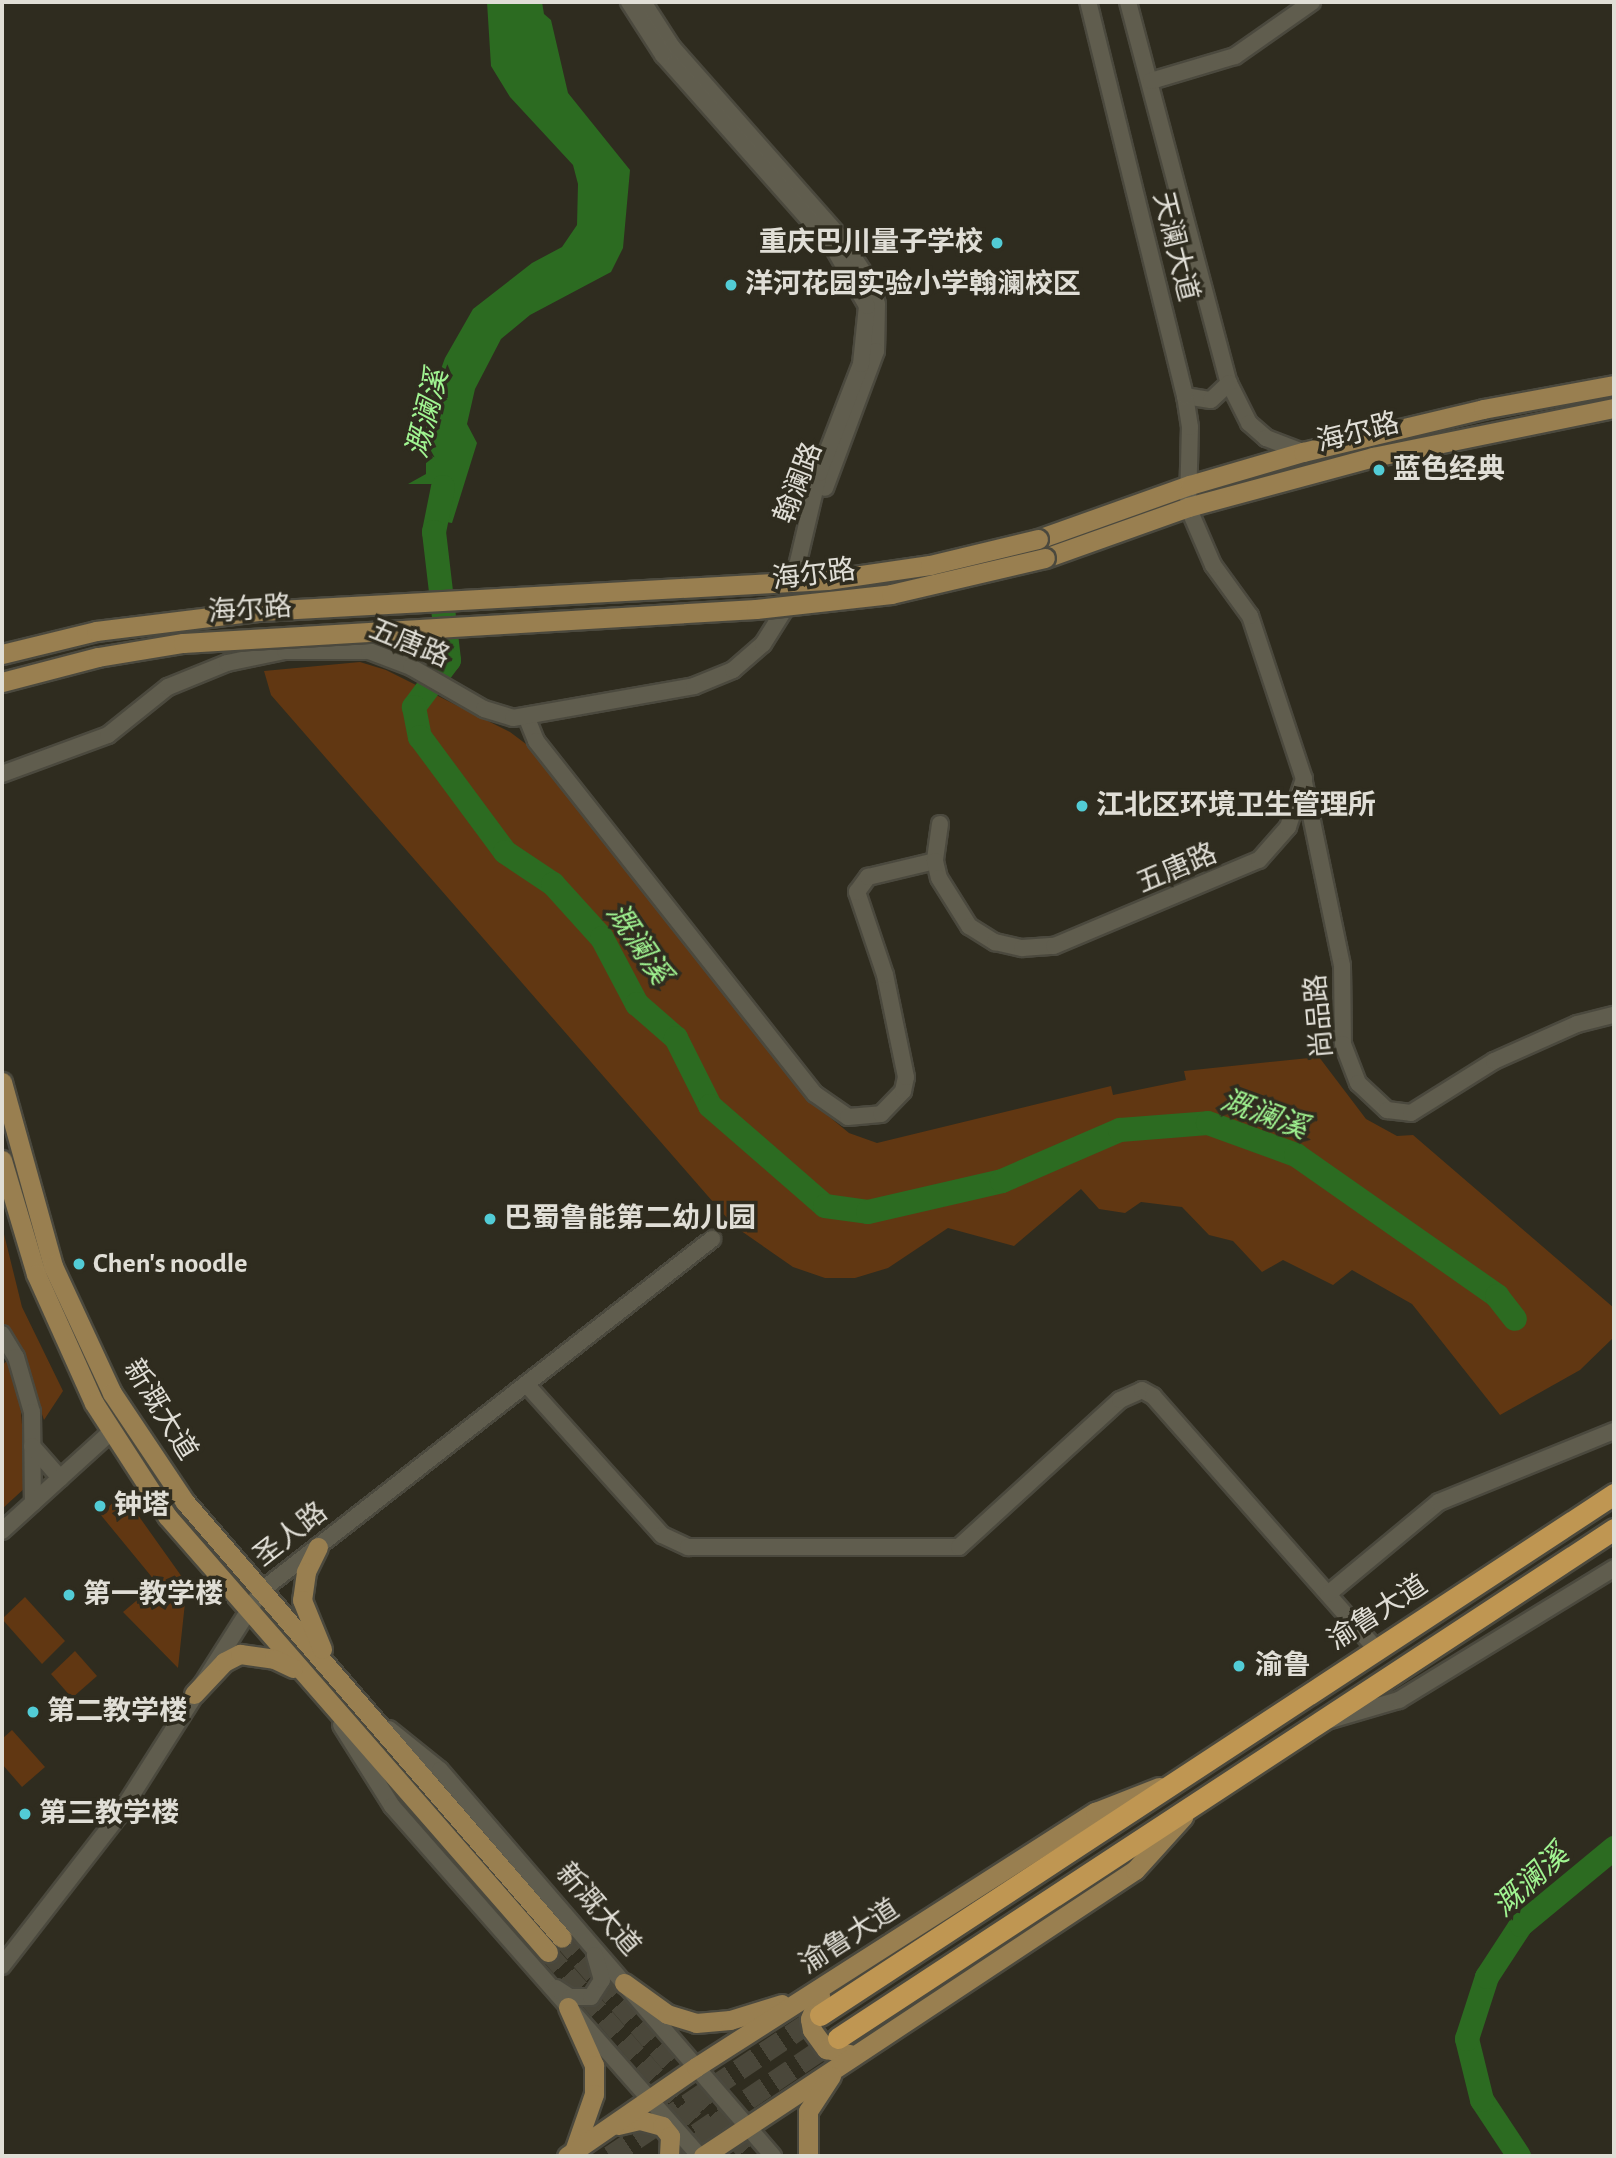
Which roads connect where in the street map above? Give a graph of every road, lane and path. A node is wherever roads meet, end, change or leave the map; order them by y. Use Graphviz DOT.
graph roads {
  1 [pos="629,2"];
  2 [pos="643,2"];
  3 [pos="1088,2"];
  4 [pos="1128,2"];
  5 [pos="1312,2"];
  6 [pos="1151,80"];
  7 [pos="1229,383"];
  8 [pos="1614,384"];
  9 [pos="1185,396"];
  10 [pos="1614,408"];
  11 [pos="1303,452"];
  12 [pos="1190,485"];
  13 [pos="1188,507"];
  14 [pos="800,552"];
  15 [pos="2,654"];
  16 [pos="2,682"];
  17 [pos="526,716"];
  18 [pos="2,774"];
  19 [pos="1304,779"];
  20 [pos="940,824"];
  21 [pos="935,861"];
  22 [pos="1614,1015"];
  23 [pos="2,1082"];
  24 [pos="2,1160"];
  25 [pos="712,1238"];
  26 [pos="2,1334"];
  27 [pos="527,1385"];
  28 [pos="112,1431"];
  29 [pos="1614,1431"];
  30 [pos="32,1446"];
  31 [pos="60,1478"];
  32 [pos="1614,1494"];
  33 [pos="33,1503"];
  34 [pos="1614,1528"];
  35 [pos="2,1531"];
  36 [pos="318,1547"];
  37 [pos="1614,1568"];
  38 [pos="262,1590"];
  39 [pos="1328,1594"];
  40 [pos="246,1609"];
  41 [pos="1375,1648"];
  42 [pos="300,1672"];
  43 [pos="334,1672"];
  44 [pos="194,1694"];
  45 [pos="325,1700"];
  46 [pos="369,1713"];
  47 [pos="1318,1724"];
  48 [pos="1173,1781"];
  49 [pos="588,1941"];
  50 [pos="2,1966"];
  51 [pos="545,1981"];
  52 [pos="624,1983"];
  53 [pos="825,1987"];
  54 [pos="568,2007"];
  55 [pos="820,2015"];
  56 [pos="844,2046"];
  57 [pos="696,2067"];
  58 [pos="649,2099"];
  59 [pos="747,2127"];
  60 [pos="608,2128"];
  61 [pos="570,2154"];
  62 [pos="669,2156"];
  63 [pos="701,2156"];
  64 [pos="773,2156"];
  65 [pos="808,2156"];
  1 -- 14 [label="street, 翰澜路"];
  2 -- 14 [label="street, 翰澜路"];
  3 -- 9 [label="street, 天澜大道"];
  4 -- 6 [label="street, 天澜大道"];
  5 -- 6 [label="street"];
  6 -- 7 [label="street, 天澜大道"];
  7 -- 9 [label="street"];
  7 -- 11 [label="street, 天澜大道"];
  8 -- 11 [label="main road, 海尔路"];
  9 -- 12 [label="street, 天澜大道"];
  10 -- 13 [label="main road, 海尔路"];
  11 -- 12 [label="main road, 海尔路"];
  12 -- 13 [label="street, 天澜大道"];
  12 -- 15 [label="main road, 海尔路, bridge"];
  13 -- 16 [label="main road, 海尔路, bridge"];
  13 -- 19 [label="street"];
  14 -- 17 [label="street, 五唐路"];
  17 -- 18 [label="street, 五唐路"];
  17 -- 21 [label="street"];
  19 -- 21 [label="street, 五唐路"];
  19 -- 22 [label="street, 尚品路"];
  20 -- 21 [label="street, 五唐路"];
  23 -- 38 [label="main road, 新溉大道"];
  24 -- 28 [label="main road, 新溉大道"];
  25 -- 27 [label="street, 圣人路"];
  26 -- 30 [label="street"];
  27 -- 36 [label="street, 圣人路"];
  27 -- 39 [label="street"];
  28 -- 31 [label="street"];
  28 -- 40 [label="main road, 新溉大道"];
  29 -- 39 [label="street"];
  30 -- 31 [label="street"];
  30 -- 33 [label="street"];
  31 -- 33 [label="street"];
  32 -- 41 [label="highway, 渝鲁大道"];
  33 -- 35 [label="street"];
  34 -- 47 [label="highway, 渝鲁大道"];
  36 -- 38 [label="street, 圣人路"];
  36 -- 43 [label="main road"];
  37 -- 47 [label="street"];
  38 -- 40 [label="street, 圣人路"];
  38 -- 43 [label="main road, 新溉大道"];
  39 -- 41 [label="street"];
  40 -- 42 [label="main road, 新溉大道"];
  40 -- 44 [label="street, 圣人路"];
  41 -- 48 [label="highway, 渝鲁大道"];
  42 -- 44 [label="main road"];
  42 -- 45 [label="main road, 新溉大道"];
  43 -- 46 [label="main road, 新溉大道"];
  44 -- 50 [label="street, 圣人路"];
  45 -- 46 [label="main road, 新溉大道"];
  45 -- 51 [label="street, 新溉大道"];
  46 -- 49 [label="street, 新溉大道"];
  47 -- 56 [label="highway, 渝鲁大道"];
  48 -- 53 [label="main road, 渝鲁大道"];
  48 -- 55 [label="highway, 渝鲁大道"];
  49 -- 51 [label="street"];
  49 -- 52 [label="street, 新溉大道"];
  51 -- 54 [label="street, 新溉大道"];
  52 -- 53 [label="main road"];
  52 -- 57 [label="street, 新溉大道"];
  53 -- 56 [label="main road"];
  53 -- 57 [label="main road, 渝鲁大道"];
  54 -- 58 [label="street, 新溉大道"];
  54 -- 61 [label="main road"];
  56 -- 59 [label="main road, 渝鲁大道"];
  56 -- 65 [label="main road"];
  57 -- 58 [label="main road, 渝鲁大道"];
  57 -- 59 [label="street, 新溉大道"];
  58 -- 60 [label="main road, 渝鲁大道"];
  58 -- 63 [label="street, 新溉大道"];
  59 -- 63 [label="main road, 渝鲁大道"];
  59 -- 64 [label="street, 新溉大道"];
  60 -- 61 [label="main road, 渝鲁大道"];
  60 -- 62 [label="main road"];
}
